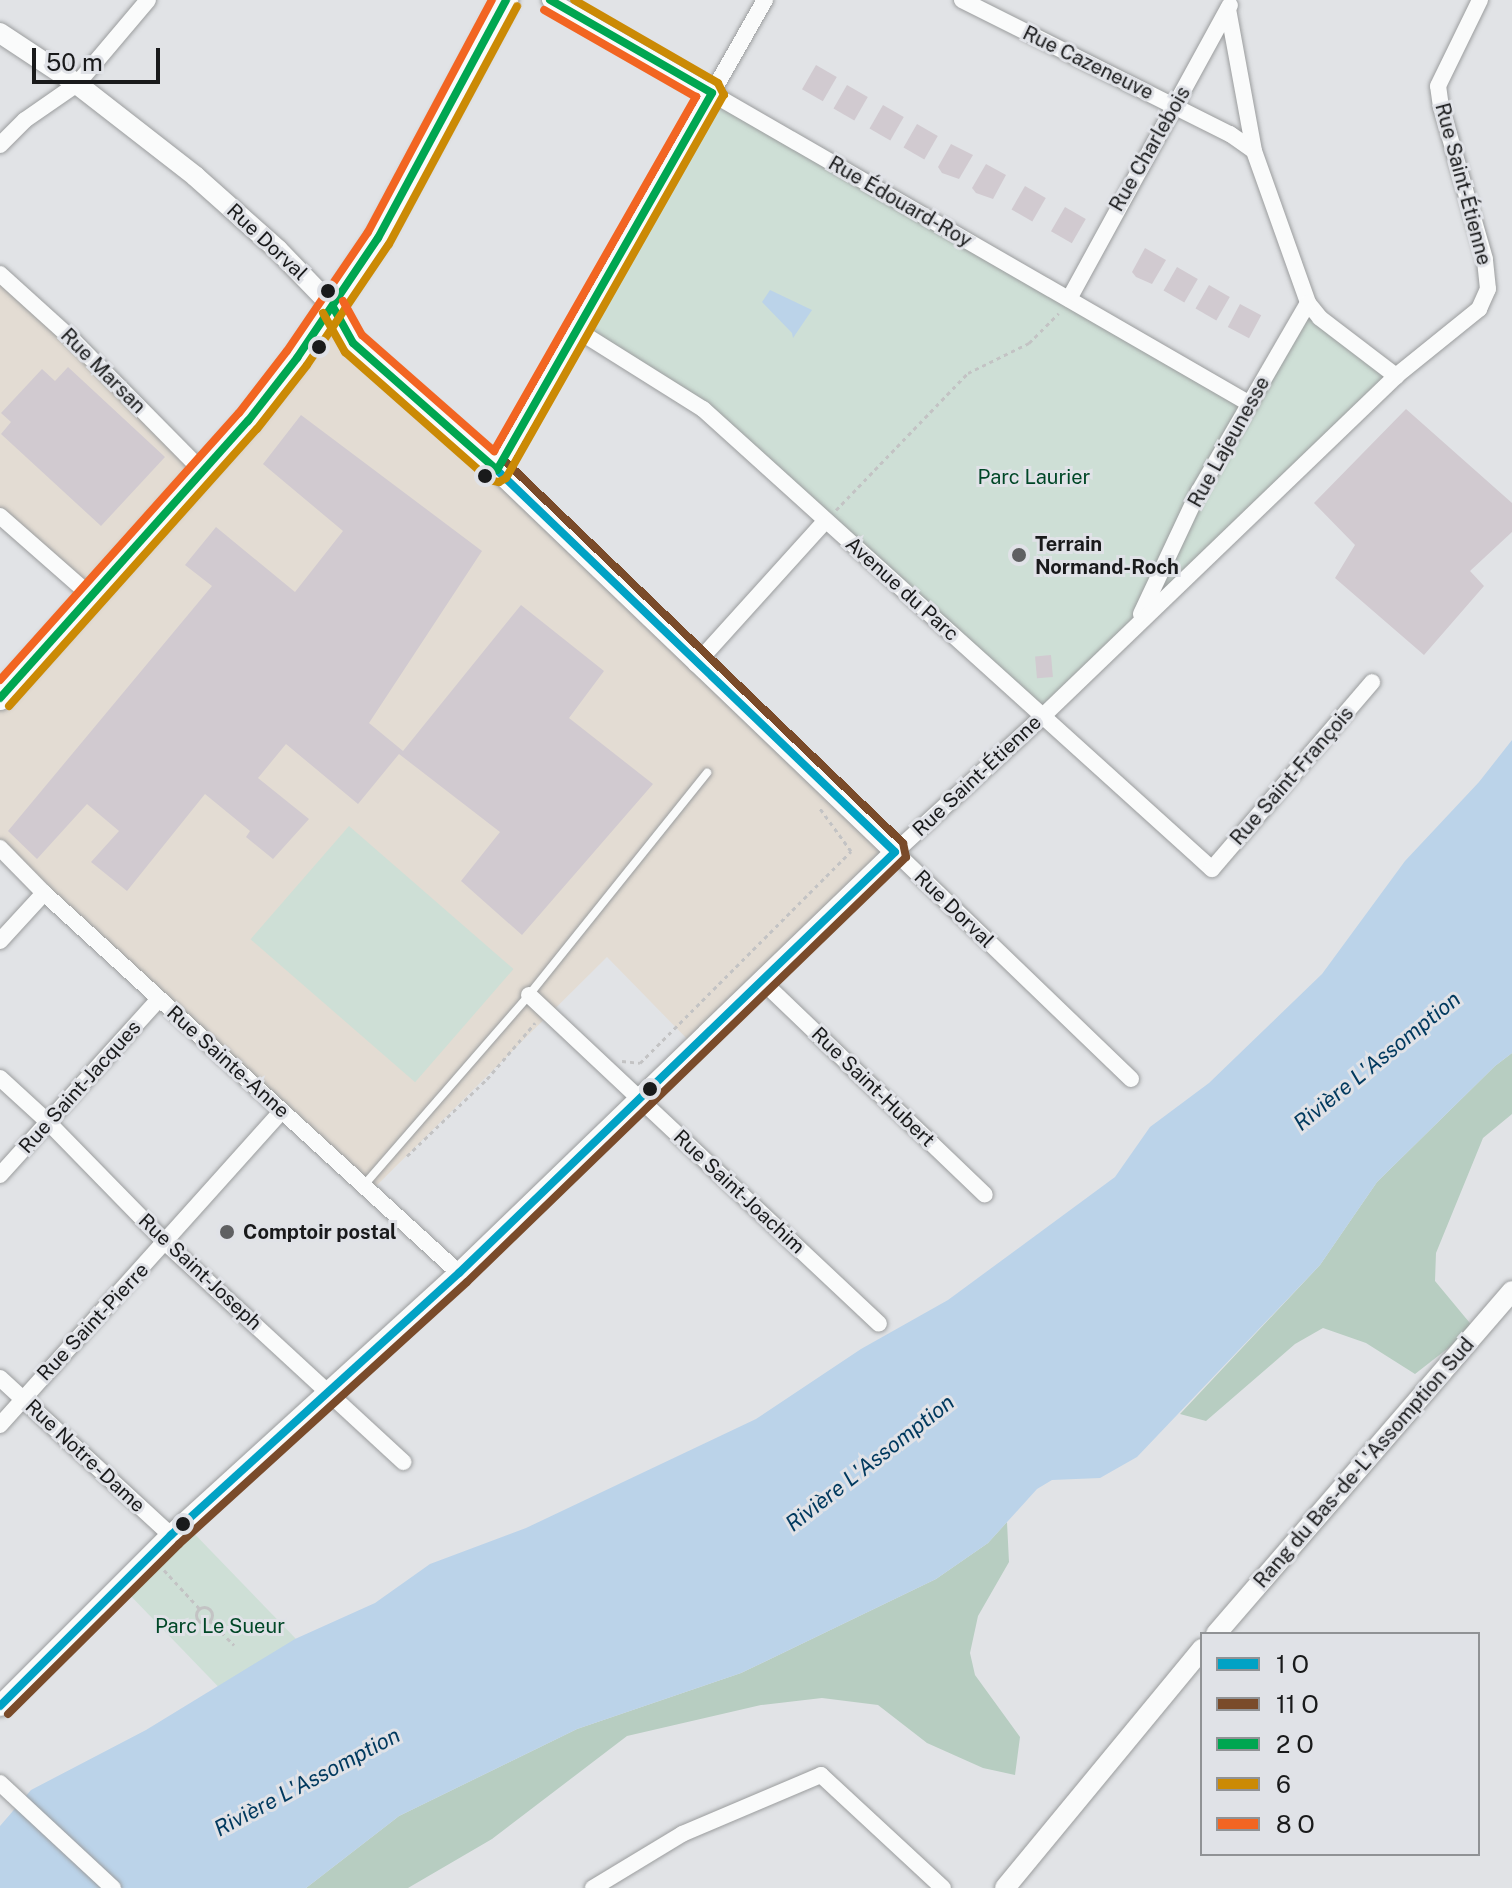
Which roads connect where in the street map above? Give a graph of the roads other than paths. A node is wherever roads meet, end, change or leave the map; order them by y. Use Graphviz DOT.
graph roads {
  1 [pos="148,0"];
  2 [pos="506,0"];
  3 [pos="550,0"];
  4 [pos="765,0"];
  5 [pos="962,0"];
  6 [pos="1480,0"];
  7 [pos="1230,4"];
  8 [pos="0,33"];
  9 [pos="77,84"];
  10 [pos="712,93"];
  11 [pos="1175,106"];
  12 [pos="0,145"];
  13 [pos="1254,151"];
  14 [pos="0,274"];
  15 [pos="1069,299"];
  16 [pos="1308,303"];
  17 [pos="333,307"];
  18 [pos="577,330"];
  19 [pos="1396,376"];
  20 [pos="1250,404"];
  21 [pos="497,470"];
  22 [pos="202,471"];
  23 [pos="0,516"];
  24 [pos="825,521"];
  25 [pos="90,595"];
  26 [pos="1135,626"];
  27 [pos="696,664"];
  28 [pos="1372,682"];
  29 [pos="0,698"];
  30 [pos="1044,715"];
  31 [pos="707,773"];
  32 [pos="0,848"];
  33 [pos="895,852"];
  34 [pos="1212,869"];
  35 [pos="44,893"];
  36 [pos="0,941"];
  37 [pos="761,980"];
  38 [pos="529,995"];
  39 [pos="159,999"];
  40 [pos="0,1078"];
  41 [pos="1131,1079"];
  42 [pos="640,1099"];
  43 [pos="282,1111"];
  44 [pos="48,1122"];
  45 [pos="0,1175"];
  46 [pos="363,1186"];
  47 [pos="985,1195"];
  48 [pos="166,1243"];
  49 [pos="459,1273"];
  50 [pos="1512,1291"];
  51 [pos="879,1324"];
  52 [pos="0,1378"];
  53 [pos="329,1391"];
  54 [pos="22,1398"];
  55 [pos="0,1425"];
  56 [pos="403,1462"];
  57 [pos="171,1535"];
  58 [pos="1218,1632"];
  59 [pos="1200,1651"];
  60 [pos="0,1706"];
  61 [pos="0,1783"];
  62 [pos="113,1888"];
  63 [pos="593,1888"];
  64 [pos="943,1888"];
  65 [pos="1005,1888"];
  1 -- 9 [label="street"];
  2 -- 17 [label="main road"];
  3 -- 10 [label="street, Rue Édouard-Roy"];
  4 -- 10 [label="street"];
  5 -- 11 [label="street, Rue Cazeneuve"];
  6 -- 19 [label="street, Rue Saint-Étienne"];
  7 -- 11 [label="street, Rue Charlebois"];
  7 -- 13 [label="street"];
  8 -- 9 [label="street, Rue Dorval"];
  9 -- 12 [label="street"];
  9 -- 17 [label="street, Rue Dorval"];
  10 -- 15 [label="street, Rue Édouard-Roy"];
  10 -- 18 [label="street"];
  11 -- 13 [label="street, Rue Cazeneuve"];
  11 -- 15 [label="street, Rue Charlebois"];
  13 -- 16 [label="street"];
  14 -- 22 [label="street, Rue Marsan"];
  15 -- 20 [label="street, Rue Édouard-Roy"];
  16 -- 19 [label="street"];
  16 -- 20 [label="street, Rue Lajeunesse"];
  17 -- 21 [label="street, Rue Dorval"];
  17 -- 22 [label="main road"];
  18 -- 21 [label="street"];
  18 -- 24 [label="street, Avenue du Parc"];
  19 -- 26 [label="street, Rue Saint-Étienne"];
  20 -- 26 [label="street, Rue Lajeunesse"];
  21 -- 27 [label="street, Rue Dorval"];
  22 -- 25 [label="main road"];
  23 -- 25 [label="street"];
  24 -- 27 [label="street"];
  24 -- 30 [label="street, Avenue du Parc"];
  25 -- 29 [label="main road"];
  26 -- 30 [label="street, Rue Saint-Étienne"];
  27 -- 33 [label="street, Rue Dorval"];
  28 -- 34 [label="street, Rue Saint-François"];
  30 -- 33 [label="street, Rue Saint-Étienne"];
  30 -- 34 [label="street, Avenue du Parc"];
  31 -- 38 [label="lane"];
  32 -- 35 [label="street, Rue Sainte-Anne"];
  33 -- 37 [label="street, Rue Saint-Étienne"];
  33 -- 41 [label="street, Rue Dorval"];
  35 -- 36 [label="street"];
  35 -- 39 [label="street, Rue Sainte-Anne"];
  37 -- 42 [label="street, Rue Saint-Étienne"];
  37 -- 47 [label="street, Rue Saint-Hubert"];
  38 -- 42 [label="street, Rue Saint-Joachim"];
  38 -- 46 [label="lane"];
  39 -- 43 [label="street, Rue Sainte-Anne"];
  39 -- 44 [label="street, Rue Saint-Jacques"];
  40 -- 44 [label="street, Rue Saint-Joseph"];
  42 -- 49 [label="street, Rue Saint-Étienne"];
  42 -- 51 [label="street, Rue Saint-Joachim"];
  43 -- 46 [label="street, Rue Sainte-Anne"];
  43 -- 48 [label="street, Rue Saint-Pierre"];
  44 -- 45 [label="street, Rue Saint-Jacques"];
  44 -- 48 [label="street, Rue Saint-Joseph"];
  46 -- 49 [label="street, Rue Sainte-Anne"];
  48 -- 53 [label="street, Rue Saint-Joseph"];
  48 -- 54 [label="street, Rue Saint-Pierre"];
  49 -- 53 [label="street, Rue Saint-Étienne"];
  50 -- 58 [label="street, Rang du Bas-de-L'Assomption Sud"];
  52 -- 54 [label="street, Rue Notre-Dame"];
  53 -- 56 [label="street, Rue Saint-Joseph"];
  53 -- 57 [label="street, Rue Saint-Étienne"];
  54 -- 55 [label="street, Rue Saint-Pierre"];
  54 -- 57 [label="street, Rue Notre-Dame"];
  57 -- 60 [label="street, Rue Saint-Étienne"];
  59 -- 65 [label="street"];
  61 -- 62 [label="street"];
  63 -- 64 [label="street"];
}
